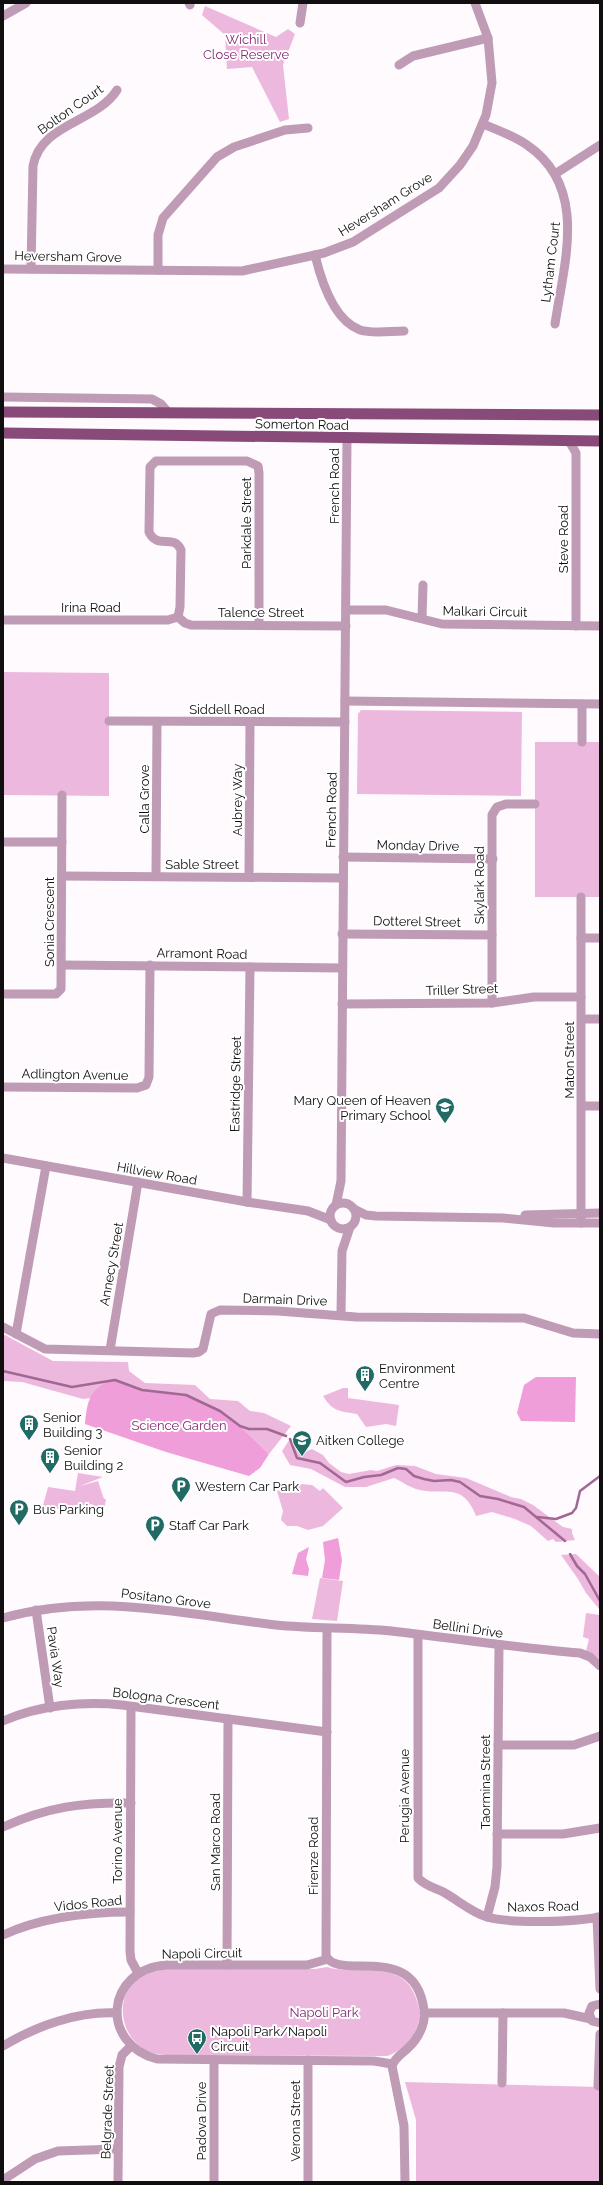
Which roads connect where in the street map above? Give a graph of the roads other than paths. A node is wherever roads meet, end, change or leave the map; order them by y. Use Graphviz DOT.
graph roads {
  1 [pos="26,3"];
  2 [pos="303,3"];
  3 [pos="475,3"];
  4 [pos="3,16"];
  5 [pos="300,23"];
  6 [pos="488,38"];
  7 [pos="399,65"];
  8 [pos="117,90"];
  9 [pos="483,124"];
  10 [pos="308,128"];
  11 [pos="600,145"];
  12 [pos="554,174"];
  13 [pos="315,255"];
  14 [pos="3,269"];
  15 [pos="31,269"];
  16 [pos="158,270"];
  17 [pos="555,324"];
  18 [pos="404,331"];
  19 [pos="3,396"];
  20 [pos="3,412"];
  21 [pos="168,412"];
  22 [pos="600,414"];
  23 [pos="3,433"];
  24 [pos="347,438"];
  25 [pos="569,441"];
  26 [pos="586,441"];
  27 [pos="600,441"];
  28 [pos="576,453"];
  29 [pos="423,585"];
  30 [pos="347,610"];
  31 [pos="178,617"];
  32 [pos="422,618"];
  33 [pos="3,620"];
  34 [pos="259,625"];
  35 [pos="346,626"];
  36 [pos="576,626"];
  37 [pos="600,626"];
  38 [pos="345,701"];
  39 [pos="582,704"];
  40 [pos="600,704"];
  41 [pos="109,722"];
  42 [pos="157,722"];
  43 [pos="250,722"];
  44 [pos="345,722"];
  45 [pos="582,742"];
  46 [pos="62,795"];
  47 [pos="535,804"];
  48 [pos="3,842"];
  49 [pos="62,842"];
  50 [pos="343,857"];
  51 [pos="492,859"];
  52 [pos="62,876"];
  53 [pos="156,876"];
  54 [pos="249,877"];
  55 [pos="343,878"];
  56 [pos="581,897"];
  57 [pos="342,934"];
  58 [pos="492,935"];
  59 [pos="581,938"];
  60 [pos="600,938"];
  61 [pos="62,965"];
  62 [pos="150,965"];
  63 [pos="250,967"];
  64 [pos="342,968"];
  65 [pos="3,994"];
  66 [pos="582,997"];
  67 [pos="492,1003"];
  68 [pos="342,1004"];
  69 [pos="582,1019"];
  70 [pos="600,1019"];
  71 [pos="3,1086"];
  72 [pos="582,1106"];
  73 [pos="600,1106"];
  74 [pos="3,1158"];
  75 [pos="46,1166"];
  76 [pos="341,1181"];
  77 [pos="138,1182"];
  78 [pos="247,1202"];
  79 [pos="335,1206"];
  80 [pos="353,1208"];
  81 [pos="308,1211"];
  82 [pos="600,1213"];
  83 [pos="581,1214"];
  84 [pos="376,1216"];
  85 [pos="503,1218"];
  86 [pos="333,1223"];
  87 [pos="581,1223"];
  88 [pos="600,1223"];
  89 [pos="353,1224"];
  90 [pos="342,1251"];
  91 [pos="341,1315"];
  92 [pos="3,1327"];
  93 [pos="16,1334"];
  94 [pos="600,1334"];
  95 [pos="110,1350"];
  96 [pos="36,1610"];
  97 [pos="3,1618"];
  98 [pos="327,1629"];
  99 [pos="418,1635"];
  100 [pos="499,1646"];
  101 [pos="600,1666"];
  102 [pos="131,1707"];
  103 [pos="50,1708"];
  104 [pos="228,1719"];
  105 [pos="3,1721"];
  106 [pos="327,1732"];
  107 [pos="600,1736"];
  108 [pos="498,1745"];
  109 [pos="131,1803"];
  110 [pos="3,1827"];
  111 [pos="600,1828"];
  112 [pos="497,1834"];
  113 [pos="130,1912"];
  114 [pos="487,1917"];
  115 [pos="598,1917"];
  116 [pos="3,1935"];
  117 [pos="328,1959"];
  118 [pos="227,1965"];
  119 [pos="138,1973"];
  120 [pos="599,1986"];
  121 [pos="594,2006"];
  122 [pos="117,2013"];
  123 [pos="424,2013"];
  124 [pos="503,2013"];
  125 [pos="564,2013"];
  126 [pos="594,2021"];
  127 [pos="599,2038"];
  128 [pos="3,2046"];
  129 [pos="131,2046"];
  130 [pos="214,2060"];
  131 [pos="308,2060"];
  132 [pos="392,2064"];
  133 [pos="502,2083"];
  134 [pos="598,2086"];
  135 [pos="118,2149"];
  136 [pos="3,2180"];
  137 [pos="118,2182"];
  138 [pos="214,2182"];
  139 [pos="308,2182"];
  140 [pos="405,2182"];
  1 -- 4 [label="street"];
  2 -- 5 [label="street"];
  3 -- 6 [label="street, Heversham Grove"];
  6 -- 7 [label="street"];
  6 -- 9 [label="street, Heversham Grove"];
  8 -- 15 [label="street, Bolton Court"];
  9 -- 12 [label="street, Lytham Court"];
  9 -- 13 [label="street, Heversham Grove"];
  10 -- 16 [label="street"];
  11 -- 12 [label="street"];
  12 -- 17 [label="street, Lytham Court"];
  13 -- 16 [label="street, Heversham Grove"];
  13 -- 18 [label="street"];
  14 -- 15 [label="street, Heversham Grove"];
  15 -- 16 [label="street, Heversham Grove"];
  19 -- 21 [label="street"];
  20 -- 21 [label="main road, Somerton Road"];
  21 -- 22 [label="main road, Somerton Road"];
  23 -- 24 [label="main road, Somerton Road"];
  24 -- 25 [label="main road, Somerton Road"];
  24 -- 30 [label="street, French Road"];
  25 -- 26 [label="main road, Somerton Road"];
  25 -- 28 [label="street"];
  26 -- 27 [label="main road, Somerton Road"];
  26 -- 28 [label="street"];
  28 -- 36 [label="street, Steve Road"];
  29 -- 32 [label="street"];
  30 -- 32 [label="street, Malkari Circuit"];
  30 -- 35 [label="street, French Road"];
  31 -- 33 [label="street, Irina Road"];
  31 -- 34 [label="street, Talence Street"];
  31 -- 34 [label="street, Parkdale Street"];
  32 -- 36 [label="street, Malkari Circuit"];
  34 -- 35 [label="street, Talence Street"];
  35 -- 38 [label="street, French Road"];
  36 -- 37 [label="street, Malkari Circuit"];
  38 -- 39 [label="street"];
  38 -- 44 [label="street, French Road"];
  39 -- 40 [label="street"];
  39 -- 45 [label="street"];
  41 -- 42 [label="street, Siddell Road"];
  42 -- 43 [label="street, Siddell Road"];
  42 -- 53 [label="street, Calla Grove"];
  43 -- 44 [label="street, Siddell Road"];
  43 -- 54 [label="street, Aubrey Way"];
  44 -- 50 [label="street, French Road"];
  46 -- 49 [label="street, Sonia Crescent"];
  47 -- 51 [label="street, Skylark Road"];
  48 -- 49 [label="street"];
  49 -- 52 [label="street, Sonia Crescent"];
  50 -- 51 [label="street, Monday Drive"];
  50 -- 55 [label="street, French Road"];
  51 -- 58 [label="street, Skylark Road"];
  52 -- 53 [label="street, Sable Street"];
  52 -- 61 [label="street, Sonia Crescent"];
  53 -- 54 [label="street, Sable Street"];
  54 -- 55 [label="street, Sable Street"];
  55 -- 57 [label="street, French Road"];
  56 -- 59 [label="street, Maton Street"];
  57 -- 58 [label="street, Dotterel Street"];
  57 -- 64 [label="street, French Road"];
  58 -- 67 [label="street, Skylark Road"];
  59 -- 60 [label="street"];
  59 -- 66 [label="street, Maton Street"];
  61 -- 62 [label="street, Arramont Road"];
  61 -- 65 [label="street, Sonia Crescent"];
  62 -- 63 [label="street, Arramont Road"];
  62 -- 71 [label="street, Adlington Avenue"];
  63 -- 64 [label="street, Arramont Road"];
  63 -- 78 [label="street, Eastridge Street"];
  64 -- 68 [label="street, French Road"];
  66 -- 67 [label="street, Triller Street"];
  66 -- 69 [label="street, Maton Street"];
  67 -- 68 [label="street, Triller Street"];
  68 -- 76 [label="street, French Road"];
  69 -- 70 [label="street"];
  69 -- 72 [label="street, Maton Street"];
  72 -- 73 [label="street"];
  72 -- 83 [label="street, Maton Street"];
  74 -- 75 [label="street, Hillview Road"];
  75 -- 77 [label="street, Hillview Road"];
  75 -- 93 [label="street"];
  76 -- 79 [label="street, French Road"];
  76 -- 80 [label="street, French Road"];
  77 -- 78 [label="street, Hillview Road"];
  77 -- 95 [label="street, Annecy Street"];
  78 -- 81 [label="street, Hillview Road"];
  79 -- 80 [label="street"];
  79 -- 81 [label="street, Hillview Road"];
  79 -- 86 [label="street"];
  80 -- 84 [label="street"];
  80 -- 89 [label="street"];
  81 -- 86 [label="street, Hillview Road"];
  82 -- 83 [label="street"];
  83 -- 85 [label="street"];
  83 -- 87 [label="street, Maton Street"];
  84 -- 85 [label="street"];
  84 -- 89 [label="street"];
  85 -- 87 [label="street"];
  86 -- 89 [label="street"];
  86 -- 90 [label="street"];
  87 -- 88 [label="street"];
  89 -- 90 [label="street"];
  90 -- 91 [label="street"];
  91 -- 94 [label="street, Darmain Drive"];
  91 -- 95 [label="street, Darmain Drive"];
  92 -- 93 [label="street, Darmain Drive"];
  93 -- 95 [label="street, Darmain Drive"];
  96 -- 97 [label="street, Positano Grove"];
  96 -- 98 [label="street, Positano Grove"];
  96 -- 103 [label="street, Pavia Way"];
  98 -- 99 [label="street, Bellini Drive"];
  98 -- 106 [label="street, Firenze Road"];
  99 -- 100 [label="street, Bellini Drive"];
  99 -- 114 [label="street, Perugia Avenue"];
  100 -- 101 [label="street, Bellini Drive"];
  100 -- 108 [label="street, Taormina Street"];
  102 -- 103 [label="street, Bologna Crescent"];
  102 -- 104 [label="street, Bologna Crescent"];
  102 -- 109 [label="street, Torino Avenue"];
  103 -- 105 [label="street, Bologna Crescent"];
  104 -- 106 [label="street, Bologna Crescent"];
  104 -- 118 [label="street, San Marco Road"];
  106 -- 117 [label="street, Firenze Road"];
  107 -- 108 [label="street"];
  108 -- 112 [label="street, Taormina Street"];
  109 -- 110 [label="street"];
  109 -- 113 [label="street, Torino Avenue"];
  111 -- 112 [label="street"];
  112 -- 114 [label="street, Taormina Street"];
  113 -- 116 [label="street, Vidos Road"];
  113 -- 119 [label="street, Torino Avenue"];
  114 -- 115 [label="street, Naxos Road"];
  115 -- 120 [label="street"];
  117 -- 118 [label="street, Napoli Circuit"];
  117 -- 123 [label="street"];
  118 -- 119 [label="street, Napoli Circuit"];
  119 -- 122 [label="street, Napoli Circuit"];
  120 -- 121 [label="street"];
  121 -- 125 [label="street"];
  121 -- 126 [label="street"];
  122 -- 128 [label="street"];
  122 -- 129 [label="street, Napoli Circuit"];
  123 -- 124 [label="street"];
  123 -- 132 [label="street"];
  124 -- 125 [label="street"];
  124 -- 133 [label="street"];
  125 -- 126 [label="street"];
  126 -- 127 [label="street"];
  127 -- 134 [label="street"];
  129 -- 130 [label="street, Napoli Circuit"];
  129 -- 135 [label="street, Belgrade Street"];
  130 -- 131 [label="street, Napoli Circuit"];
  130 -- 138 [label="street, Padova Drive"];
  131 -- 132 [label="street, Napoli Circuit"];
  131 -- 139 [label="street, Verona Street"];
  132 -- 140 [label="street"];
  135 -- 136 [label="street"];
  135 -- 137 [label="street, Belgrade Street"];
}
